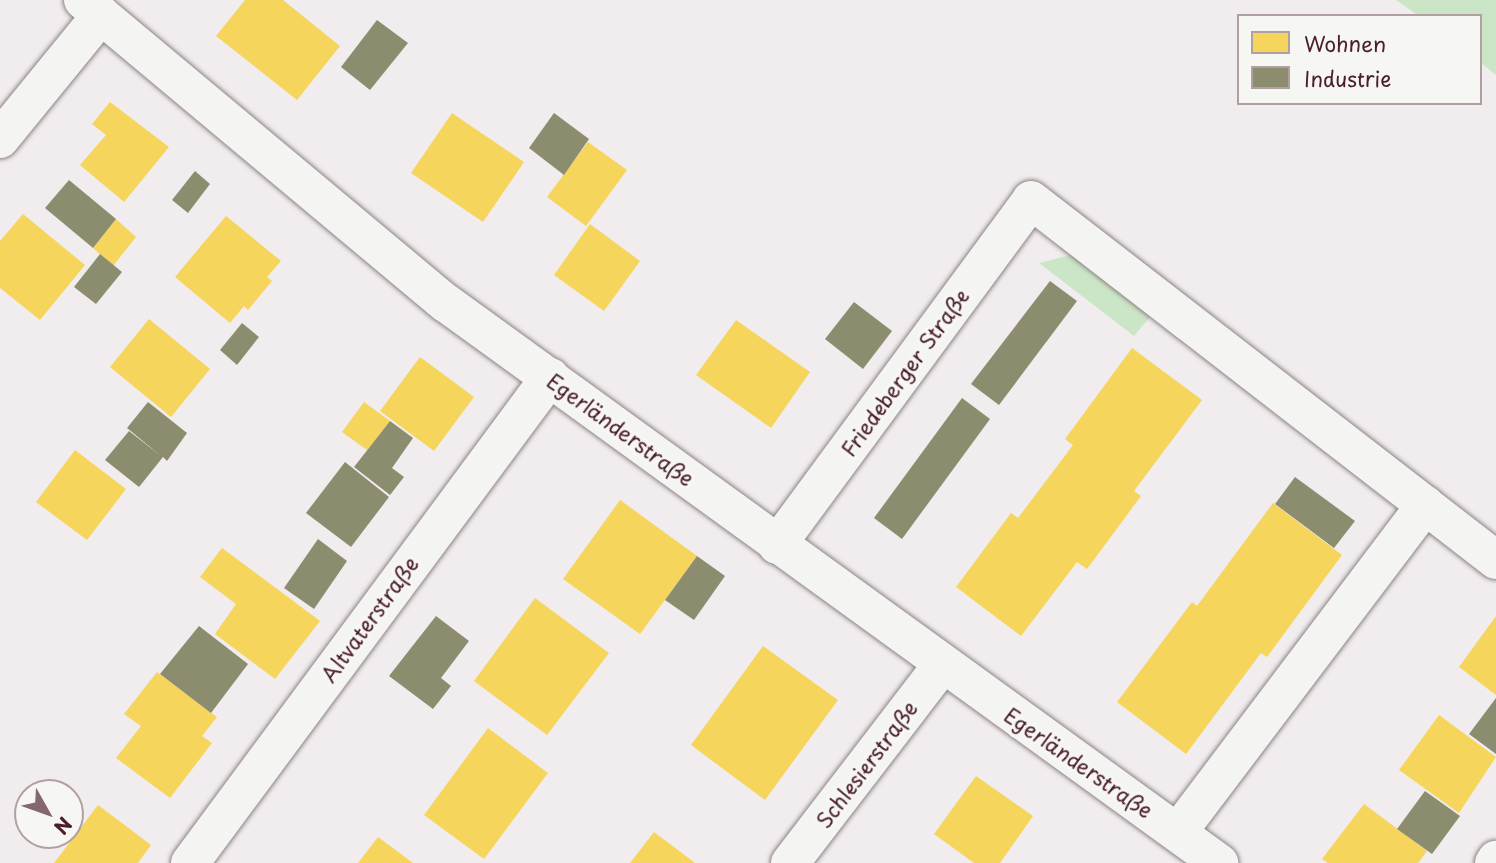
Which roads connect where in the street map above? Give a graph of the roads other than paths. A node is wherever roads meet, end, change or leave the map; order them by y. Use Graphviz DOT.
graph roads {
  1 [pos="92,8"];
  2 [pos="0,139"];
  3 [pos="550,377"];
  4 [pos="1425,505"];
  5 [pos="777,545"];
  6 [pos="1496,560"];
  7 [pos="942,665"];
  8 [pos="1178,832"];
  9 [pos="190,863"];
  10 [pos="790,863"];
  11 [pos="1219,863"];
  1 -- 2 [label="street"];
  1 -- 3 [label="street, Egerländerstraße"];
  3 -- 5 [label="street, Egerländerstraße"];
  3 -- 9 [label="street, Altvaterstraße"];
  4 -- 5 [label="street, Friedeberger Straße"];
  4 -- 6 [label="street"];
  4 -- 8 [label="street"];
  5 -- 7 [label="street, Egerländerstraße"];
  7 -- 8 [label="street, Egerländerstraße"];
  7 -- 10 [label="street, Schlesierstraße"];
  8 -- 11 [label="street, Egerländerstraße"];
}
